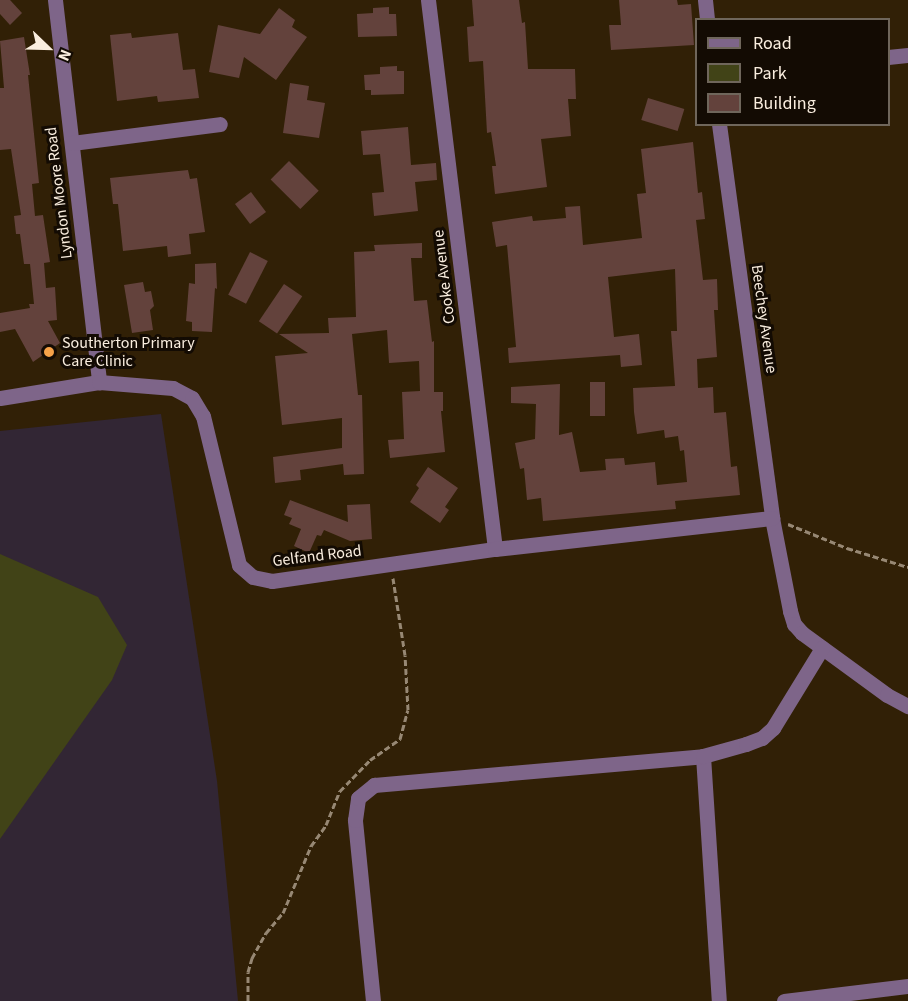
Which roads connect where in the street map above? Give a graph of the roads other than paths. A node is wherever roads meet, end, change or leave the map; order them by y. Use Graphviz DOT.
graph roads {
  1 [pos="55,0"];
  2 [pos="428,0"];
  3 [pos="705,0"];
  4 [pos="707,18"];
  5 [pos="908,55"];
  6 [pos="890,57"];
  7 [pos="220,123"];
  8 [pos="719,126"];
  9 [pos="72,143"];
  10 [pos="99,382"];
  11 [pos="0,398"];
  12 [pos="772,518"];
  13 [pos="495,549"];
  14 [pos="822,648"];
  15 [pos="908,706"];
  16 [pos="703,756"];
  17 [pos="908,986"];
  18 [pos="373,1001"];
  19 [pos="719,1001"];
  20 [pos="784,1001"];
  1 -- 9 [label="street, Lyndon Moore Road"];
  2 -- 13 [label="street, Cooke Avenue"];
  3 -- 4 [label="street"];
  5 -- 6 [label="street"];
  7 -- 9 [label="street"];
  8 -- 12 [label="street, Beechey Avenue"];
  9 -- 10 [label="street, Lyndon Moore Road"];
  10 -- 11 [label="street, Gelfand Road"];
  10 -- 13 [label="street, Gelfand Road"];
  12 -- 13 [label="street, Gelfand Road"];
  12 -- 14 [label="street, Beechey Avenue"];
  14 -- 15 [label="street, Beechey Avenue"];
  14 -- 16 [label="street"];
  16 -- 18 [label="street"];
  16 -- 19 [label="street"];
  17 -- 20 [label="street"];
}
